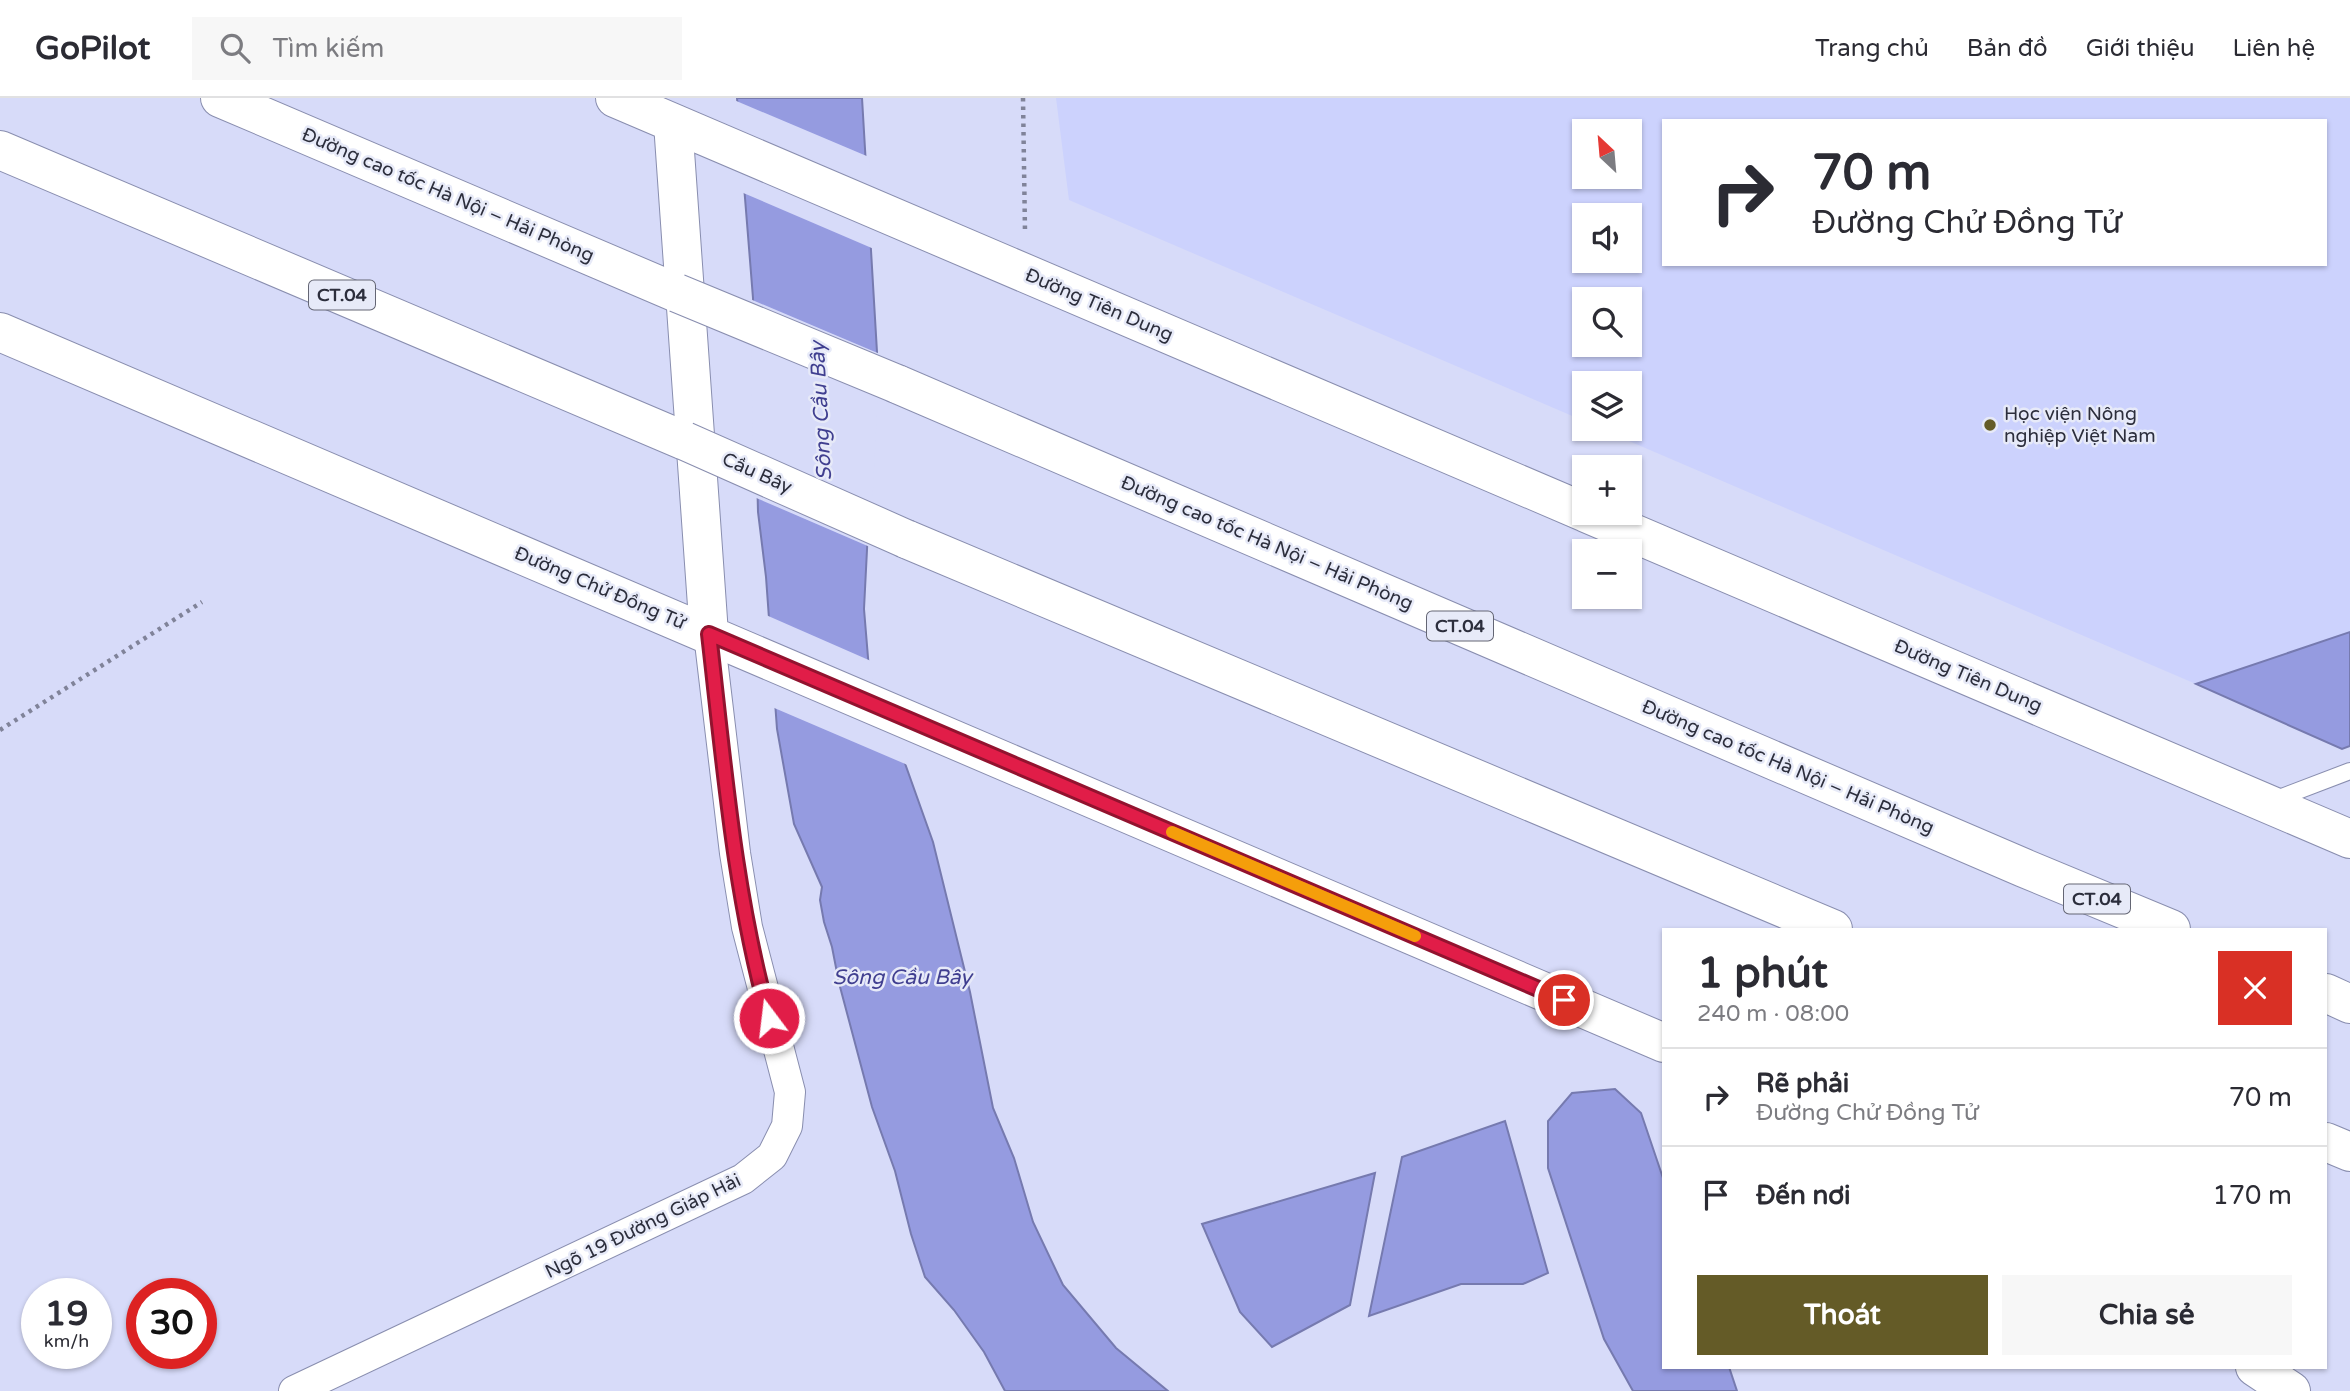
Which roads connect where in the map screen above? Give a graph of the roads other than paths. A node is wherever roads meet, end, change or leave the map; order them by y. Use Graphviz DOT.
graph roads {
  1 [pos="220,98"];
  2 [pos="615,98"];
  3 [pos="678,117"];
  4 [pos="0,150"];
  5 [pos="0,332"];
  6 [pos="1572,506"];
  7 [pos="1615,525"];
  8 [pos="709,634"];
  9 [pos="2350,771"];
  10 [pos="2265,803"];
  11 [pos="2350,839"];
  12 [pos="1831,928"];
  13 [pos="2169,928"];
  14 [pos="2327,993"];
  15 [pos="2350,1003"];
  16 [pos="1662,1042"];
  17 [pos="2327,1142"];
  18 [pos="2350,1152"];
  19 [pos="2258,1369"];
  20 [pos="293,1391"];
  21 [pos="2291,1391"];
  1 -- 13 [label="main road, Đường cao tốc Hà Nội – Hải Phòng / CT.04, bridge"];
  2 -- 3 [label="main road, Đường Tiên Dung"];
  3 -- 6 [label="main road, Đường Tiên Dung"];
  3 -- 8 [label="main road"];
  4 -- 12 [label="main road, Cầu Bây / CT.04, bridge"];
  5 -- 8 [label="main road, Đường Chử Đồng Tử"];
  7 -- 10 [label="main road, Đường Tiên Dung"];
  8 -- 16 [label="main road, Đường Chử Đồng Tử"];
  8 -- 20 [label="street, Ngõ 19 Đường Giáp Hải"];
  9 -- 10 [label="lane"];
  10 -- 11 [label="main road, Đường Tiên Dung"];
  14 -- 15 [label="main road"];
  17 -- 18 [label="main road"];
  19 -- 21 [label="main road"];
}
